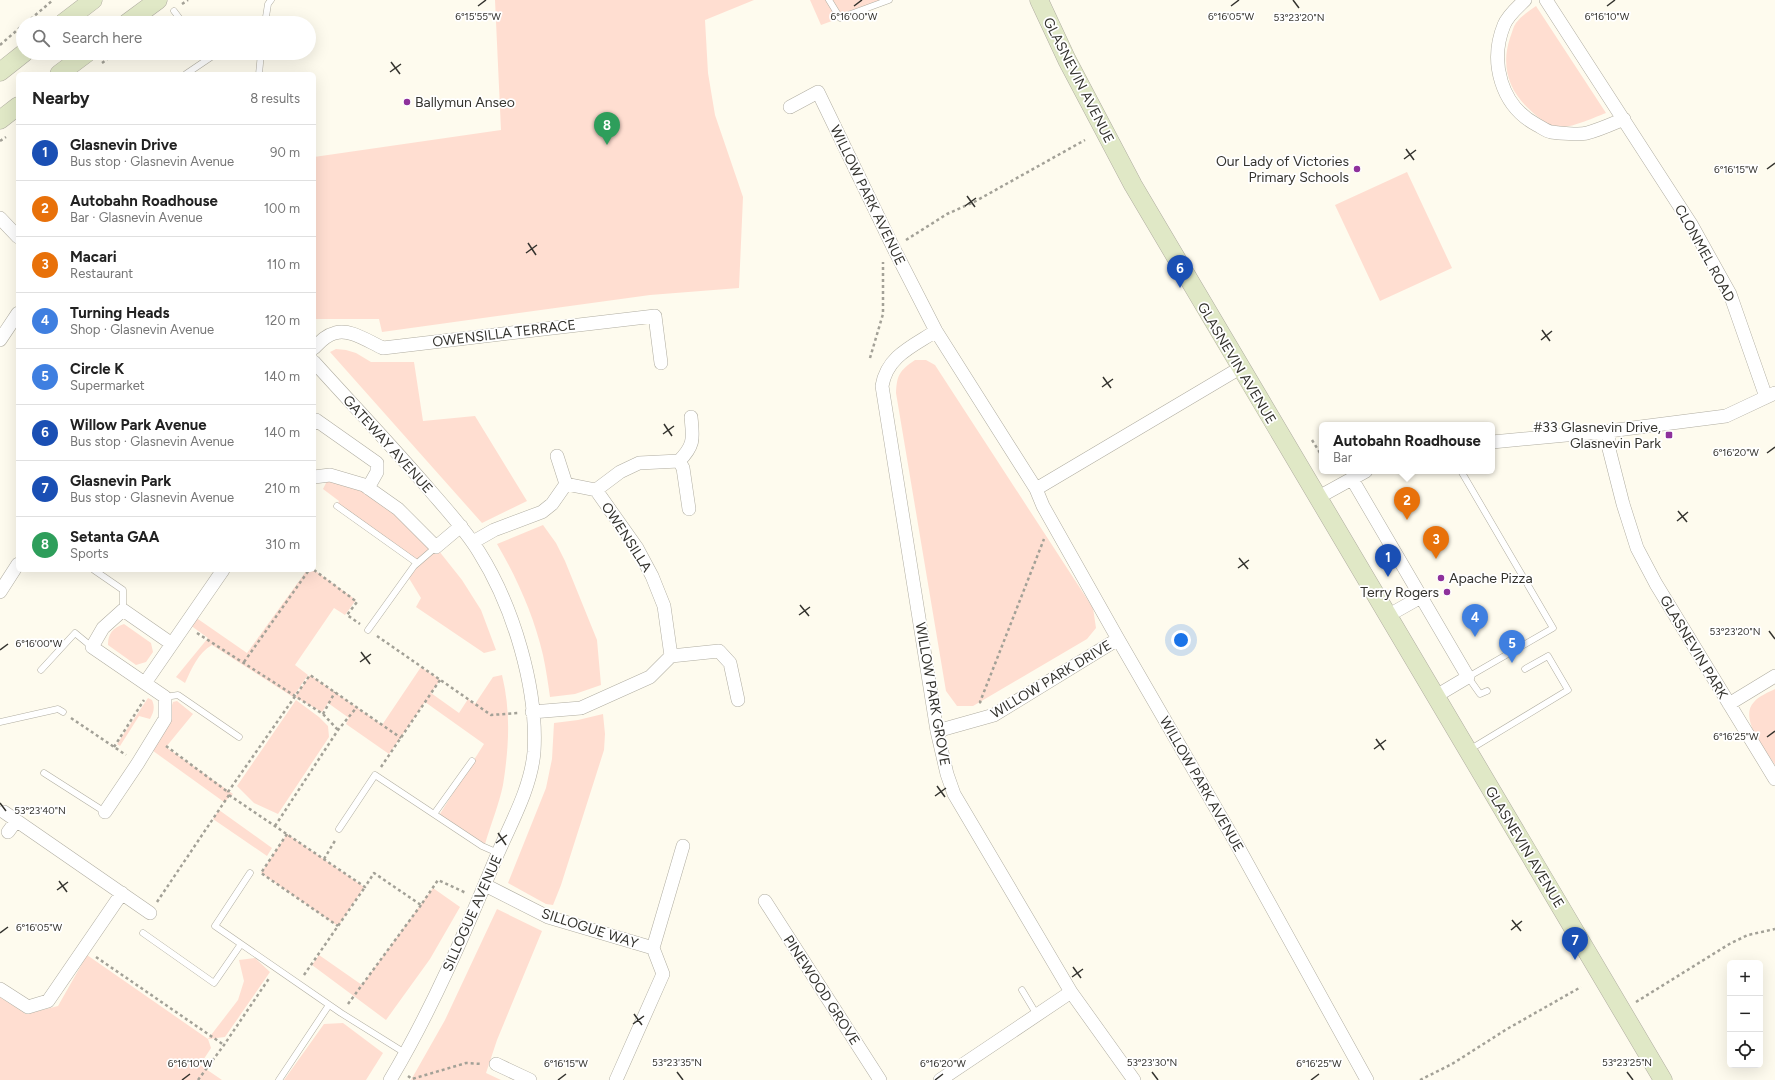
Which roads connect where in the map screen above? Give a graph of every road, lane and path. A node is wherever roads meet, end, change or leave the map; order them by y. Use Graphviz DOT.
graph roads {
  1 [pos="53,0"];
  2 [pos="93,0"];
  3 [pos="158,0"];
  4 [pos="271,0"];
  5 [pos="829,0"];
  6 [pos="889,0"];
  7 [pos="1039,0"];
  8 [pos="1526,0"];
  9 [pos="1546,0"];
  10 [pos="174,10"];
  11 [pos="34,16"];
  12 [pos="72,16"];
  13 [pos="136,16"];
  14 [pos="178,16"];
  15 [pos="266,16"];
  16 [pos="16,31"];
  17 [pos="0,45"];
  18 [pos="16,59"];
  19 [pos="78,60"];
  20 [pos="207,60"];
  21 [pos="260,60"];
  22 [pos="0,72"];
  23 [pos="62,72"];
  24 [pos="189,72"];
  25 [pos="259,72"];
  26 [pos="790,107"];
  27 [pos="16,108"];
  28 [pos="1624,119"];
  29 [pos="0,120"];
  30 [pos="1085,140"];
  31 [pos="0,218"];
  32 [pos="16,235"];
  33 [pos="903,241"];
  34 [pos="883,262"];
  35 [pos="16,316"];
  36 [pos="936,331"];
  37 [pos="0,340"];
  38 [pos="316,346"];
  39 [pos="870,358"];
  40 [pos="661,363"];
  41 [pos="316,364"];
  42 [pos="1240,368"];
  43 [pos="1771,395"];
  44 [pos="691,417"];
  45 [pos="316,420"];
  46 [pos="1609,431"];
  47 [pos="1312,440"];
  48 [pos="1495,442"];
  49 [pos="1319,451"];
  50 [pos="557,456"];
  51 [pos="679,461"];
  52 [pos="1361,474"];
  53 [pos="1463,474"];
  54 [pos="316,477"];
  55 [pos="1352,479"];
  56 [pos="566,484"];
  57 [pos="368,488"];
  58 [pos="1036,489"];
  59 [pos="596,490"];
  60 [pos="1317,498"];
  61 [pos="336,506"];
  62 [pos="689,509"];
  63 [pos="461,526"];
  64 [pos="1044,538"];
  65 [pos="473,542"];
  66 [pos="436,547"];
  67 [pos="417,563"];
  68 [pos="16,567"];
  69 [pos="316,571"];
  70 [pos="97,572"];
  71 [pos="222,572"];
  72 [pos="307,572"];
  73 [pos="0,592"];
  74 [pos="1421,597"];
  75 [pos="123,610"];
  76 [pos="1389,615"];
  77 [pos="185,625"];
  78 [pos="368,630"];
  79 [pos="1118,639"];
  80 [pos="172,644"];
  81 [pos="92,648"];
  82 [pos="671,656"];
  83 [pos="244,662"];
  84 [pos="1525,669"];
  85 [pos="41,670"];
  86 [pos="1775,676"];
  87 [pos="1468,677"];
  88 [pos="440,680"];
  89 [pos="149,685"];
  90 [pos="1487,691"];
  91 [pos="335,692"];
  92 [pos="1436,696"];
  93 [pos="165,697"];
  94 [pos="295,697"];
  95 [pos="738,700"];
  96 [pos="1729,704"];
  97 [pos="357,707"];
  98 [pos="63,712"];
  99 [pos="532,712"];
  100 [pos="323,714"];
  101 [pos="988,718"];
  102 [pos="0,722"];
  103 [pos="338,730"];
  104 [pos="937,731"];
  105 [pos="153,736"];
  106 [pos="239,737"];
  107 [pos="401,738"];
  108 [pos="114,747"];
  109 [pos="1468,750"];
  110 [pos="472,761"];
  111 [pos="138,763"];
  112 [pos="44,773"];
  113 [pos="375,775"];
  114 [pos="1775,780"];
  115 [pos="228,794"];
  116 [pos="4,812"];
  117 [pos="104,812"];
  118 [pos="434,814"];
  119 [pos="16,821"];
  120 [pos="275,826"];
  121 [pos="338,829"];
  122 [pos="8,832"];
  123 [pos="287,834"];
  124 [pos="683,846"];
  125 [pos="498,853"];
  126 [pos="324,860"];
  127 [pos="250,873"];
  128 [pos="485,885"];
  129 [pos="365,887"];
  130 [pos="122,893"];
  131 [pos="479,899"];
  132 [pos="765,901"];
  133 [pos="421,905"];
  134 [pos="150,913"];
  135 [pos="338,926"];
  136 [pos="1775,929"];
  137 [pos="143,933"];
  138 [pos="241,944"];
  139 [pos="83,948"];
  140 [pos="653,948"];
  141 [pos="276,968"];
  142 [pos="298,984"];
  143 [pos="1581,987"];
  144 [pos="0,989"];
  145 [pos="1022,990"];
  146 [pos="1071,992"];
  147 [pos="330,1005"];
  148 [pos="1621,1010"];
  149 [pos="341,1013"];
  150 [pos="1037,1015"];
  151 [pos="224,1045"];
  152 [pos="405,1053"];
  153 [pos="496,1064"];
  154 [pos="393,1074"];
  155 [pos="198,1080"];
  156 [pos="279,1080"];
  157 [pos="530,1080"];
  158 [pos="616,1080"];
  159 [pos="880,1080"];
  160 [pos="940,1080"];
  161 [pos="1134,1080"];
  162 [pos="1367,1080"];
  163 [pos="1420,1080"];
  164 [pos="1663,1080"];
  1 -- 11 [label="path"];
  2 -- 12 [label="main road"];
  3 -- 13 [label="main road"];
  4 -- 15 [label="lane"];
  5 -- 6 [label="lane"];
  7 -- 42 [label="main road, GLASNEVIN AVENUE"];
  8 -- 28 [label="street"];
  9 -- 28 [label="street, CLONMEL ROAD"];
  10 -- 14 [label="lane"];
  16 -- 17 [label="path"];
  18 -- 22 [label="main road"];
  19 -- 23 [label="main road"];
  20 -- 24 [label="lane"];
  21 -- 25 [label="lane"];
  26 -- 36 [label="street, WILLOW PARK AVENUE"];
  27 -- 29 [label="main road"];
  28 -- 43 [label="street, CLONMEL ROAD"];
  30 -- 33 [label="path"];
  31 -- 32 [label="street"];
  34 -- 39 [label="path"];
  35 -- 37 [label="street"];
  36 -- 58 [label="street, WILLOW PARK AVENUE"];
  36 -- 104 [label="street, WILLOW PARK GROVE"];
  38 -- 40 [label="street, OWENSILLA TERRACE"];
  41 -- 63 [label="street, GATEWAY AVENUE"];
  42 -- 58 [label="street"];
  42 -- 60 [label="main road, GLASNEVIN AVENUE"];
  43 -- 46 [label="street"];
  44 -- 51 [label="street"];
  45 -- 57 [label="street"];
  46 -- 48 [label="street"];
  46 -- 96 [label="street, GLASNEVIN PARK"];
  47 -- 49 [label="path"];
  50 -- 56 [label="street"];
  51 -- 59 [label="street, OWENSILLA"];
  51 -- 62 [label="street"];
  52 -- 55 [label="street"];
  53 -- 87 [label="lane"];
  54 -- 57 [label="street"];
  55 -- 60 [label="street"];
  55 -- 74 [label="street"];
  56 -- 59 [label="street, OWENSILLA"];
  56 -- 65 [label="street"];
  57 -- 66 [label="street"];
  58 -- 79 [label="street, WILLOW PARK AVENUE"];
  59 -- 82 [label="street, OWENSILLA"];
  60 -- 76 [label="main road, GLASNEVIN AVENUE"];
  61 -- 67 [label="lane"];
  63 -- 65 [label="street, SILLOGUE AVENUE"];
  63 -- 66 [label="street"];
  64 -- 101 [label="path"];
  65 -- 99 [label="street, SILLOGUE AVENUE"];
  66 -- 67 [label="lane"];
  67 -- 78 [label="lane"];
  68 -- 73 [label="street"];
  69 -- 78 [label="path"];
  70 -- 75 [label="lane"];
  71 -- 77 [label="street"];
  72 -- 83 [label="path"];
  74 -- 76 [label="street"];
  74 -- 87 [label="street"];
  75 -- 80 [label="street"];
  75 -- 81 [label="street"];
  76 -- 92 [label="main road, GLASNEVIN AVENUE"];
  77 -- 80 [label="street"];
  77 -- 83 [label="path"];
  78 -- 88 [label="path"];
  79 -- 101 [label="street, WILLOW PARK DRIVE"];
  79 -- 162 [label="street, WILLOW PARK AVENUE"];
  80 -- 89 [label="street"];
  81 -- 85 [label="lane"];
  81 -- 89 [label="street"];
  82 -- 95 [label="street"];
  82 -- 99 [label="street"];
  83 -- 94 [label="path"];
  84 -- 109 [label="lane"];
  86 -- 96 [label="street, GLASNEVIN PARK"];
  87 -- 90 [label="lane"];
  87 -- 92 [label="street"];
  88 -- 99 [label="path"];
  88 -- 107 [label="path"];
  89 -- 93 [label="street"];
  89 -- 108 [label="path"];
  91 -- 94 [label="path"];
  91 -- 97 [label="path"];
  91 -- 100 [label="path"];
  92 -- 109 [label="main road, GLASNEVIN AVENUE"];
  93 -- 105 [label="street"];
  93 -- 106 [label="lane"];
  94 -- 100 [label="path"];
  94 -- 115 [label="path"];
  96 -- 114 [label="street, GLASNEVIN PARK"];
  97 -- 103 [label="path"];
  97 -- 107 [label="path"];
  98 -- 102 [label="lane"];
  98 -- 108 [label="path"];
  99 -- 125 [label="street, SILLOGUE AVENUE"];
  100 -- 103 [label="path"];
  101 -- 104 [label="street, WILLOW PARK DRIVE"];
  103 -- 120 [label="path"];
  104 -- 146 [label="street, WILLOW PARK GROVE"];
  105 -- 111 [label="street"];
  105 -- 115 [label="path"];
  107 -- 113 [label="path"];
  108 -- 111 [label="path"];
  109 -- 148 [label="main road, GLASNEVIN AVENUE"];
  110 -- 118 [label="lane"];
  111 -- 117 [label="street"];
  112 -- 117 [label="lane"];
  113 -- 118 [label="lane"];
  113 -- 121 [label="lane"];
  115 -- 120 [label="path"];
  115 -- 134 [label="path"];
  116 -- 119 [label="street"];
  118 -- 125 [label="lane"];
  119 -- 122 [label="street"];
  119 -- 130 [label="street"];
  120 -- 123 [label="path"];
  121 -- 126 [label="path"];
  123 -- 126 [label="path"];
  123 -- 135 [label="path"];
  124 -- 140 [label="street"];
  125 -- 128 [label="street, SILLOGUE AVENUE"];
  126 -- 129 [label="path"];
  127 -- 138 [label="lane"];
  128 -- 131 [label="street, SILLOGUE AVENUE"];
  128 -- 140 [label="street, SILLOGUE WAY"];
  129 -- 133 [label="path"];
  129 -- 135 [label="path"];
  130 -- 134 [label="street"];
  130 -- 139 [label="street"];
  131 -- 133 [label="path"];
  131 -- 152 [label="street, SILLOGUE AVENUE"];
  132 -- 159 [label="street, PINEWOOD GROVE"];
  133 -- 149 [label="path"];
  135 -- 142 [label="path"];
  136 -- 148 [label="path"];
  137 -- 138 [label="lane"];
  138 -- 141 [label="lane"];
  139 -- 144 [label="street"];
  139 -- 151 [label="path"];
  140 -- 158 [label="street"];
  141 -- 142 [label="lane"];
  141 -- 151 [label="path"];
  142 -- 147 [label="lane"];
  143 -- 163 [label="path"];
  145 -- 150 [label="lane"];
  146 -- 150 [label="street"];
  146 -- 161 [label="street, WILLOW PARK GROVE"];
  147 -- 149 [label="lane"];
  147 -- 156 [label="lane"];
  148 -- 164 [label="main road, GLASNEVIN AVENUE"];
  149 -- 152 [label="lane"];
  150 -- 160 [label="street"];
  151 -- 155 [label="path"];
  152 -- 154 [label="street, SILLOGUE AVENUE"];
  153 -- 154 [label="path"];
  153 -- 157 [label="street"];
}
